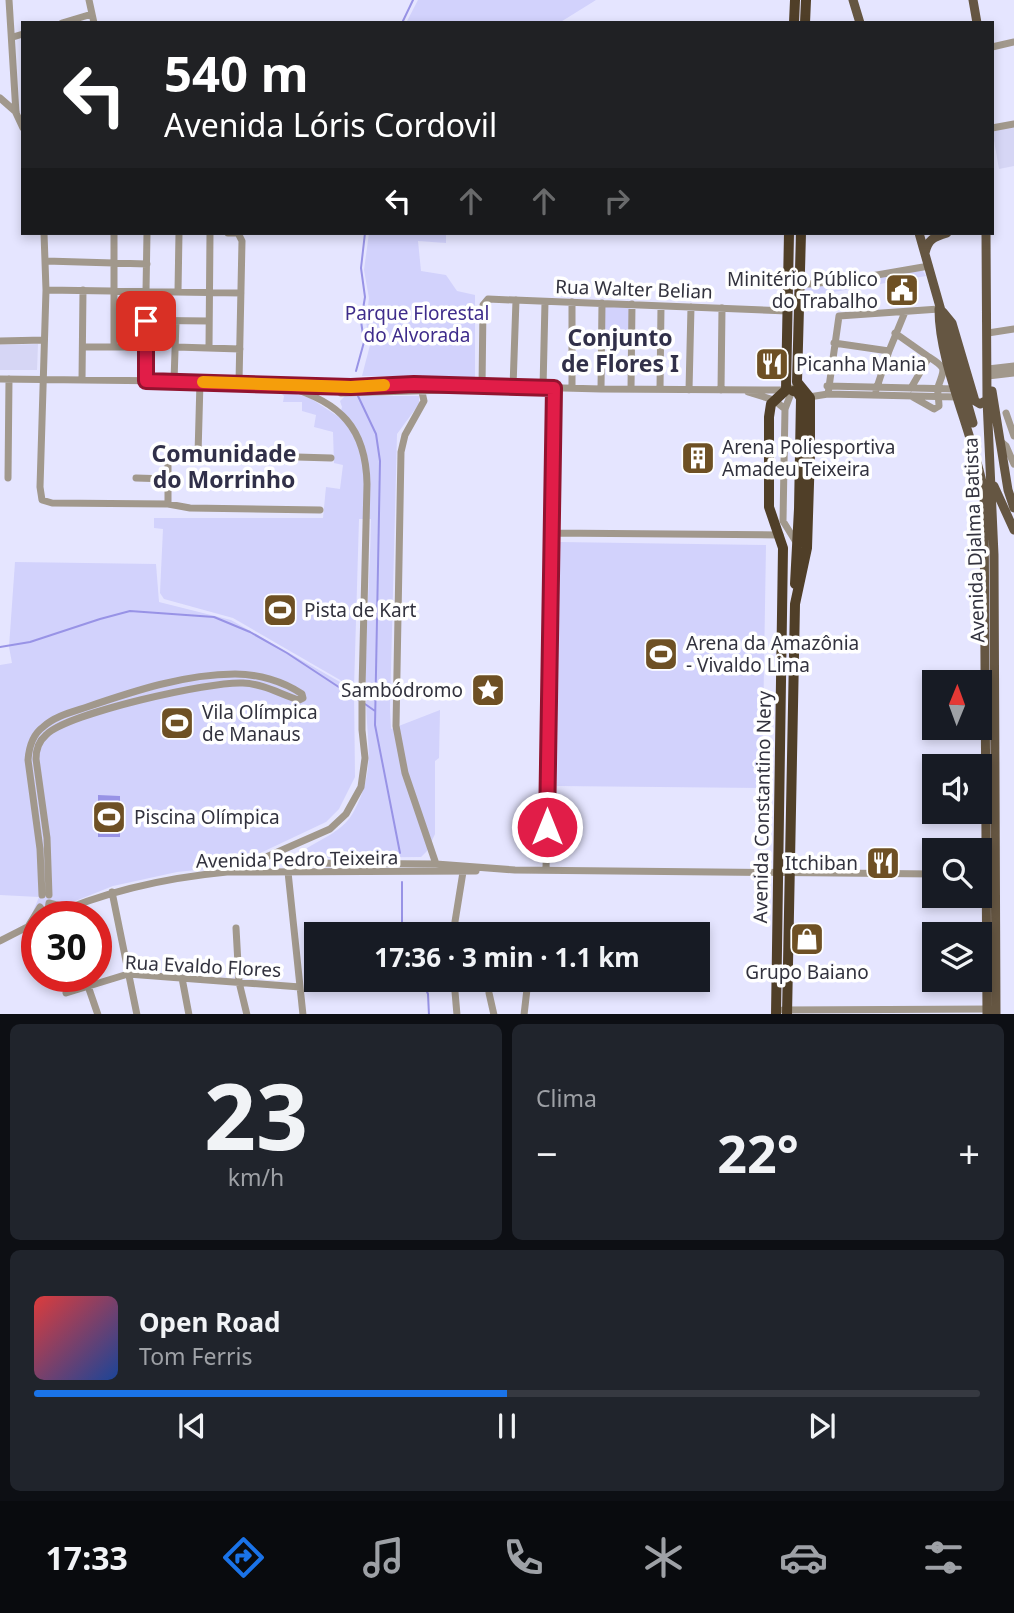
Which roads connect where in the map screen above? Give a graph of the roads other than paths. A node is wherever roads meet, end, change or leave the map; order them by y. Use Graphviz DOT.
graph roads {
  1 [pos="9,0"];
  2 [pos="89,0"];
  3 [pos="795,0"];
  4 [pos="806,0"];
  5 [pos="853,0"];
  6 [pos="860,0"];
  7 [pos="973,0"];
  8 [pos="92,14"];
  9 [pos="69,21"];
  10 [pos="94,21"];
  11 [pos="794,21"];
  12 [pos="806,21"];
  13 [pos="862,21"];
  14 [pos="862,21"];
  15 [pos="978,21"];
  16 [pos="21,35"];
  17 [pos="13,37"];
  18 [pos="1014,42"];
  19 [pos="994,47"];
  20 [pos="0,98"];
  21 [pos="16,113"];
  22 [pos="21,124"];
  23 [pos="1014,124"];
  24 [pos="994,128"];
  25 [pos="44,235"];
  26 [pos="114,235"];
  27 [pos="147,235"];
  28 [pos="179,235"];
  29 [pos="210,235"];
  30 [pos="240,235"];
  31 [pos="789,235"];
  32 [pos="801,235"];
  33 [pos="920,235"];
  34 [pos="940,235"];
  35 [pos="985,235"];
  36 [pos="925,254"];
  37 [pos="46,261"];
  38 [pos="114,264"];
  39 [pos="146,264"];
  40 [pos="929,266"];
  41 [pos="800,280"];
  42 [pos="46,290"];
  43 [pos="83,290"];
  44 [pos="114,291"];
  45 [pos="146,291"];
  46 [pos="178,291"];
  47 [pos="210,292"];
  48 [pos="241,293"];
  49 [pos="516,300"];
  50 [pos="545,302"];
  51 [pos="572,302"];
  52 [pos="602,303"];
  53 [pos="632,304"];
  54 [pos="662,306"];
  55 [pos="691,307"];
  56 [pos="722,308"];
  57 [pos="939,309"];
  58 [pos="788,311"];
  59 [pos="905,312"];
  60 [pos="114,320"];
  61 [pos="146,321"];
  62 [pos="176,321"];
  63 [pos="209,321"];
  64 [pos="1014,329"];
  65 [pos="895,333"];
  66 [pos="988,333"];
  67 [pos="44,340"];
  68 [pos="0,341"];
  69 [pos="834,343"];
  70 [pos="83,347"];
  71 [pos="114,347"];
  72 [pos="176,347"];
  73 [pos="146,348"];
  74 [pos="209,348"];
  75 [pos="240,349"];
  76 [pos="889,351"];
  77 [pos="929,357"];
  78 [pos="1014,366"];
  79 [pos="1001,371"];
  80 [pos="988,373"];
  81 [pos="1014,373"];
  82 [pos="4,379"];
  83 [pos="43,379"];
  84 [pos="82,380"];
  85 [pos="146,381"];
  86 [pos="174,381"];
  87 [pos="200,382"];
  88 [pos="239,382"];
  89 [pos="274,383"];
  90 [pos="414,384"];
  91 [pos="351,387"];
  92 [pos="482,387"];
  93 [pos="513,387"];
  94 [pos="792,387"];
  95 [pos="543,388"];
  96 [pos="554,388"];
  97 [pos="572,388"];
  98 [pos="369,389"];
  99 [pos="601,389"];
  100 [pos="631,389"];
  101 [pos="660,389"];
  102 [pos="689,390"];
  103 [pos="721,390"];
  104 [pos="732,390"];
  105 [pos="828,390"];
  106 [pos="875,391"];
  107 [pos="422,392"];
  108 [pos="911,392"];
  109 [pos="938,392"];
  110 [pos="341,393"];
  111 [pos="957,393"];
  112 [pos="809,397"];
  113 [pos="774,400"];
  114 [pos="987,400"];
  115 [pos="785,409"];
  116 [pos="339,411"];
  117 [pos="1010,413"];
  118 [pos="995,415"];
  119 [pos="1014,436"];
  120 [pos="1000,440"];
  121 [pos="198,454"];
  122 [pos="331,458"];
  123 [pos="1014,464"];
  124 [pos="8,478"];
  125 [pos="136,478"];
  126 [pos="168,479"];
  127 [pos="168,503"];
  128 [pos="1014,508"];
  129 [pos="320,510"];
  130 [pos="1014,530"];
  131 [pos="550,533"];
  132 [pos="780,535"];
  133 [pos="797,543"];
  134 [pos="795,604"];
  135 [pos="222,679"];
  136 [pos="170,684"];
  137 [pos="173,693"];
  138 [pos="105,701"];
  139 [pos="107,710"];
  140 [pos="78,715"];
  141 [pos="985,838"];
  142 [pos="986,838"];
  143 [pos="306,841"];
  144 [pos="297,863"];
  145 [pos="425,863"];
  146 [pos="436,864"];
  147 [pos="512,870"];
  148 [pos="546,870"];
  149 [pos="227,872"];
  150 [pos="288,872"];
  151 [pos="303,872"];
  152 [pos="463,872"];
  153 [pos="418,873"];
  154 [pos="783,873"];
  155 [pos="922,874"];
  156 [pos="113,892"];
  157 [pos="45,900"];
  158 [pos="48,901"];
  159 [pos="88,901"];
  160 [pos="987,908"];
  161 [pos="987,908"];
  162 [pos="455,922"];
  163 [pos="236,928"];
  164 [pos="21,930"];
  165 [pos="0,940"];
  166 [pos="128,974"];
  167 [pos="181,978"];
  168 [pos="112,979"];
  169 [pos="240,982"];
  170 [pos="300,987"];
  171 [pos="69,992"];
  172 [pos="91,992"];
  173 [pos="455,992"];
  174 [pos="527,992"];
  175 [pos="66,993"];
  176 [pos="489,993"];
  177 [pos="781,1012"];
  178 [pos="992,1012"];
  179 [pos="98,1014"];
  180 [pos="137,1014"];
  181 [pos="189,1014"];
  182 [pos="247,1014"];
  183 [pos="303,1014"];
  184 [pos="457,1014"];
  185 [pos="494,1014"];
  186 [pos="524,1014"];
  1 -- 17 [label="street"];
  2 -- 8 [label="street"];
  3 -- 11 [label="highway"];
  4 -- 12 [label="highway"];
  5 -- 13 [label="main road"];
  6 -- 14 [label="main road"];
  7 -- 15 [label="main road"];
  8 -- 9 [label="street"];
  8 -- 10 [label="street"];
  16 -- 17 [label="street"];
  17 -- 21 [label="street"];
  18 -- 19 [label="street"];
  20 -- 21 [label="street"];
  21 -- 22 [label="street"];
  23 -- 24 [label="street"];
  25 -- 37 [label="street"];
  26 -- 38 [label="street"];
  27 -- 39 [label="street"];
  28 -- 46 [label="street"];
  29 -- 47 [label="street"];
  30 -- 48 [label="street"];
  31 -- 58 [label="highway"];
  32 -- 41 [label="highway"];
  33 -- 36 [label="main road"];
  34 -- 36 [label="main road"];
  35 -- 66 [label="main road, Avenida Djalma Batista"];
  36 -- 40 [label="main road"];
  37 -- 38 [label="street"];
  37 -- 42 [label="street"];
  38 -- 39 [label="street"];
  38 -- 44 [label="street"];
  39 -- 45 [label="street"];
  40 -- 41 [label="street"];
  40 -- 57 [label="main road"];
  41 -- 94 [label="highway"];
  42 -- 43 [label="street"];
  42 -- 67 [label="street"];
  43 -- 44 [label="street"];
  43 -- 70 [label="street"];
  44 -- 45 [label="street"];
  44 -- 60 [label="street"];
  45 -- 46 [label="street"];
  46 -- 47 [label="street"];
  47 -- 48 [label="street"];
  47 -- 63 [label="street"];
  48 -- 75 [label="street"];
  49 -- 50 [label="street, Rua Walter Belian"];
  49 -- 92 [label="street, Rua Walter Belian"];
  49 -- 93 [label="street"];
  50 -- 51 [label="street, Rua Walter Belian"];
  50 -- 95 [label="street"];
  51 -- 52 [label="street, Rua Walter Belian"];
  51 -- 97 [label="street"];
  52 -- 53 [label="street, Rua Walter Belian"];
  52 -- 99 [label="street"];
  53 -- 54 [label="street, Rua Walter Belian"];
  53 -- 100 [label="street"];
  54 -- 55 [label="street, Rua Walter Belian"];
  54 -- 101 [label="street"];
  55 -- 56 [label="street, Rua Walter Belian"];
  55 -- 102 [label="street"];
  56 -- 58 [label="street, Rua Walter Belian"];
  56 -- 103 [label="street"];
  57 -- 59 [label="street"];
  57 -- 111 [label="main road, Avenida Djalma Batista"];
  57 -- 114 [label="main road"];
  57 -- 130 [label="main road"];
  58 -- 94 [label="highway"];
  59 -- 65 [label="street"];
  59 -- 69 [label="street"];
  60 -- 61 [label="street"];
  60 -- 71 [label="street"];
  61 -- 62 [label="street"];
  61 -- 73 [label="street"];
  62 -- 63 [label="street"];
  62 -- 72 [label="street"];
  63 -- 74 [label="street"];
  64 -- 66 [label="street"];
  65 -- 76 [label="street"];
  65 -- 77 [label="street"];
  66 -- 80 [label="main road, Avenida Djalma Batista"];
  67 -- 68 [label="street"];
  67 -- 83 [label="street"];
  69 -- 76 [label="street"];
  69 -- 105 [label="street"];
  70 -- 71 [label="street"];
  70 -- 84 [label="street"];
  71 -- 73 [label="street"];
  72 -- 74 [label="street"];
  72 -- 86 [label="street"];
  73 -- 85 [label="street"];
  74 -- 75 [label="street"];
  75 -- 88 [label="street"];
  76 -- 106 [label="street"];
  77 -- 108 [label="street"];
  77 -- 109 [label="street"];
  78 -- 79 [label="street"];
  79 -- 80 [label="street"];
  79 -- 81 [label="street"];
  80 -- 114 [label="main road, Avenida Djalma Batista"];
  80 -- 118 [label="main road"];
  82 -- 83 [label="street"];
  82 -- 124 [label="street"];
  83 -- 84 [label="street"];
  83 -- 127 [label="street"];
  84 -- 85 [label="street"];
  85 -- 86 [label="street"];
  86 -- 87 [label="street"];
  87 -- 88 [label="street"];
  87 -- 121 [label="street"];
  88 -- 89 [label="street"];
  89 -- 91 [label="street"];
  89 -- 116 [label="street"];
  90 -- 92 [label="street"];
  90 -- 98 [label="street"];
  90 -- 107 [label="street"];
  91 -- 98 [label="street"];
  91 -- 110 [label="street"];
  92 -- 93 [label="street"];
  92 -- 107 [label="street"];
  93 -- 95 [label="street"];
  94 -- 104 [label="street"];
  94 -- 112 [label="highway"];
  94 -- 113 [label="highway"];
  94 -- 115 [label="street"];
  94 -- 133 [label="highway"];
  95 -- 96 [label="street"];
  96 -- 97 [label="street"];
  96 -- 131 [label="street"];
  97 -- 99 [label="street"];
  98 -- 107 [label="street"];
  98 -- 110 [label="street"];
  99 -- 100 [label="street"];
  100 -- 101 [label="street"];
  101 -- 102 [label="street"];
  102 -- 103 [label="street"];
  103 -- 104 [label="street"];
  104 -- 113 [label="street"];
  105 -- 106 [label="street"];
  105 -- 112 [label="street"];
  106 -- 108 [label="street"];
  106 -- 108 [label="street"];
  107 -- 146 [label="street"];
  108 -- 109 [label="street"];
  108 -- 109 [label="street"];
  109 -- 111 [label="street"];
  110 -- 116 [label="street"];
  111 -- 141 [label="main road, Avenida Djalma Batista"];
  112 -- 134 [label="highway, Avenida Constantino Nery"];
  113 -- 115 [label="street"];
  113 -- 132 [label="highway, Avenida Constantino Nery"];
  114 -- 142 [label="main road, Avenida Djalma Batista"];
  115 -- 133 [label="street"];
  116 -- 143 [label="street"];
  117 -- 118 [label="street"];
  117 -- 119 [label="street"];
  118 -- 120 [label="main road"];
  120 -- 123 [label="street"];
  120 -- 128 [label="main road"];
  121 -- 122 [label="street"];
  121 -- 126 [label="street"];
  125 -- 126 [label="street"];
  126 -- 127 [label="street"];
  127 -- 129 [label="street"];
  131 -- 132 [label="street"];
  131 -- 148 [label="street"];
  132 -- 154 [label="highway, Avenida Constantino Nery"];
  133 -- 134 [label="highway"];
  134 -- 154 [label="highway, Avenida Constantino Nery"];
  135 -- 135 [label="street"];
  135 -- 136 [label="street"];
  135 -- 137 [label="street"];
  136 -- 137 [label="street"];
  136 -- 138 [label="street"];
  137 -- 139 [label="street"];
  138 -- 139 [label="street"];
  138 -- 140 [label="street"];
  139 -- 140 [label="street"];
  140 -- 157 [label="street"];
  143 -- 144 [label="street"];
  143 -- 149 [label="street"];
  144 -- 145 [label="street, Avenida Pedro Teixeira"];
  144 -- 151 [label="street"];
  145 -- 146 [label="street, Avenida Pedro Teixeira"];
  145 -- 153 [label="street"];
  146 -- 147 [label="street, Avenida Pedro Teixeira"];
  147 -- 148 [label="street, Avenida Pedro Teixeira"];
  147 -- 152 [label="street, Avenida Pedro Teixeira"];
  148 -- 154 [label="street, Avenida Pedro Teixeira"];
  149 -- 150 [label="street, Avenida Pedro Teixeira"];
  149 -- 156 [label="street, Avenida Pedro Teixeira"];
  150 -- 151 [label="street, Avenida Pedro Teixeira"];
  150 -- 170 [label="street"];
  151 -- 153 [label="street, Avenida Pedro Teixeira"];
  152 -- 153 [label="street, Avenida Pedro Teixeira"];
  152 -- 162 [label="street"];
  154 -- 155 [label="street, Avenida Pedro Teixeira"];
  154 -- 177 [label="highway, Avenida Constantino Nery"];
  156 -- 159 [label="street, Avenida Pedro Teixeira"];
  156 -- 166 [label="street"];
  157 -- 158 [label="street"];
  160 -- 178 [label="main road, Avenida Djalma Batista"];
  161 -- 178 [label="main road, Avenida Djalma Batista"];
  163 -- 169 [label="street"];
  164 -- 165 [label="street"];
  166 -- 167 [label="street, Rua Evaldo Flores"];
  166 -- 168 [label="street, Rua Evaldo Flores"];
  166 -- 180 [label="street"];
  167 -- 169 [label="street, Rua Evaldo Flores"];
  167 -- 181 [label="street"];
  169 -- 170 [label="street, Rua Evaldo Flores"];
  169 -- 182 [label="street"];
  170 -- 183 [label="street"];
  171 -- 175 [label="street, Rua Evaldo Flores"];
  172 -- 179 [label="street"];
  173 -- 184 [label="street"];
  174 -- 186 [label="street"];
  176 -- 185 [label="street"];
  177 -- 178 [label="street"];
}
